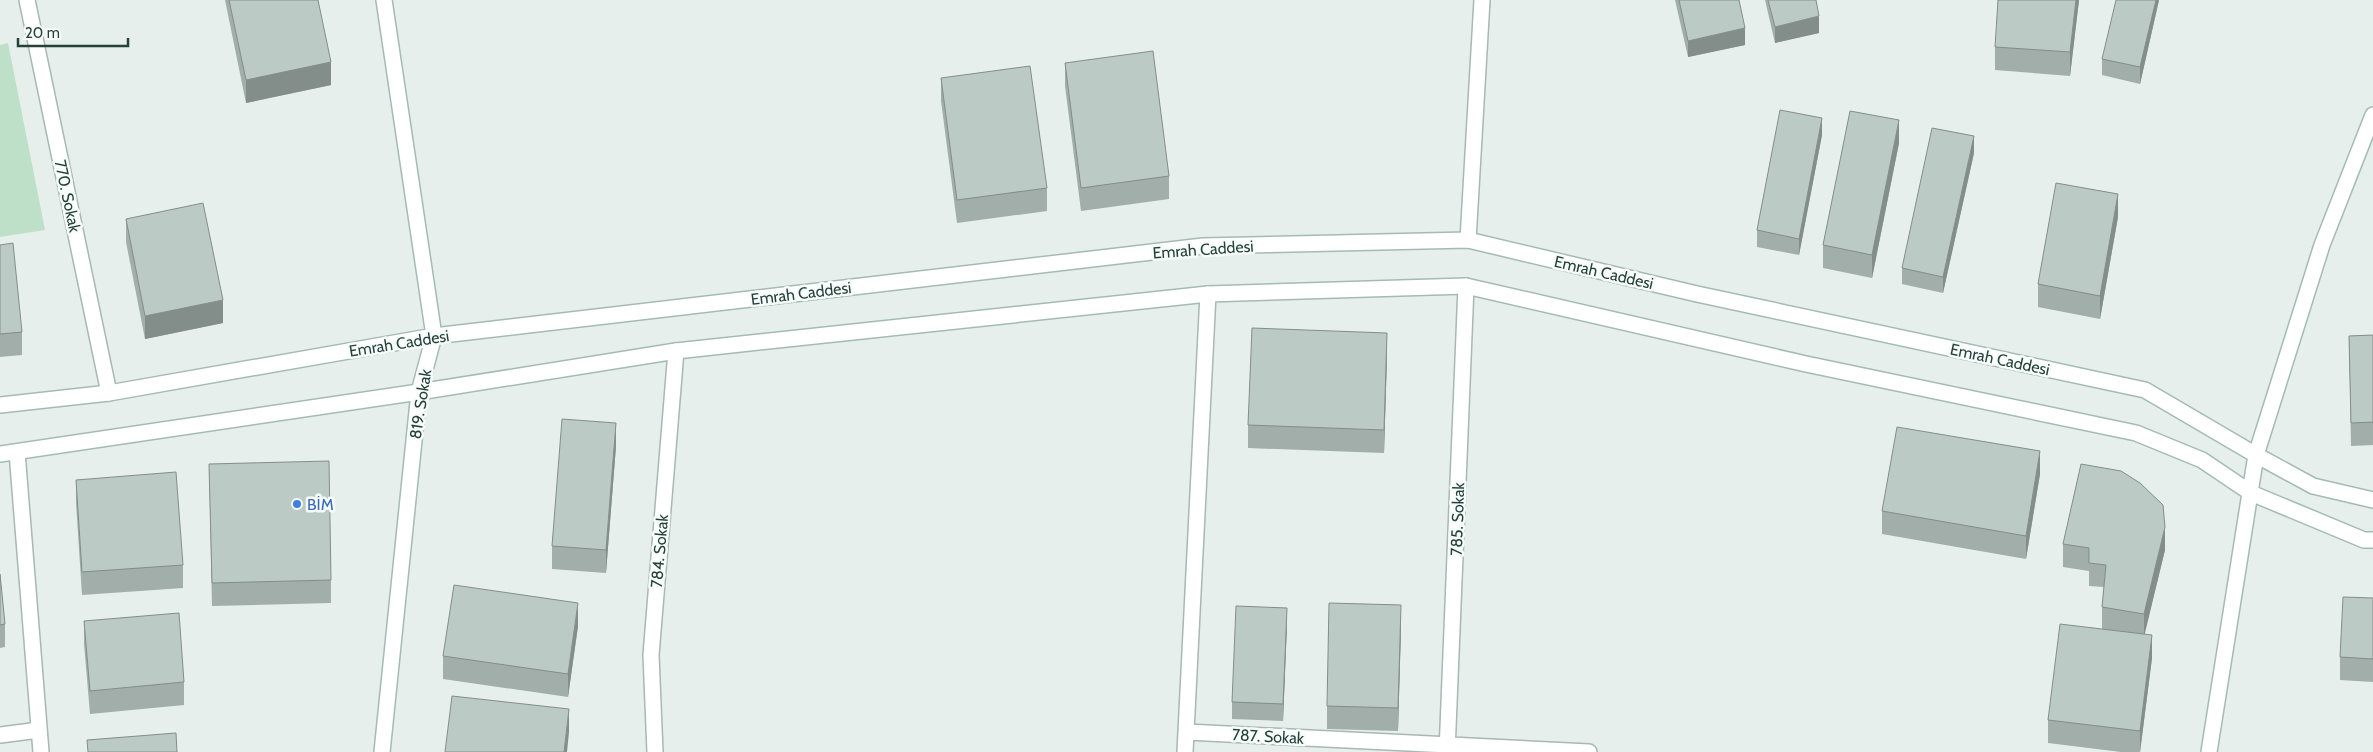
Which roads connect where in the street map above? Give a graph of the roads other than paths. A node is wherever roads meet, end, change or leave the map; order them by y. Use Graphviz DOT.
graph roads {
  1 [pos="27,0"];
  2 [pos="384,0"];
  3 [pos="1482,0"];
  4 [pos="2373,115"];
  5 [pos="1468,240"];
  6 [pos="1466,286"];
  7 [pos="1208,294"];
  8 [pos="434,336"];
  9 [pos="676,351"];
  10 [pos="419,392"];
  11 [pos="108,393"];
  12 [pos="0,404"];
  13 [pos="17,452"];
  14 [pos="0,454"];
  15 [pos="2256,455"];
  16 [pos="2251,493"];
  17 [pos="2373,500"];
  18 [pos="2373,540"];
  19 [pos="39,730"];
  20 [pos="1186,732"];
  21 [pos="0,735"];
  22 [pos="1448,748"];
  23 [pos="41,752"];
  24 [pos="382,752"];
  25 [pos="655,752"];
  26 [pos="1185,752"];
  27 [pos="1589,752"];
  28 [pos="2209,752"];
  1 -- 11 [label="street, 770. Sokak"];
  2 -- 8 [label="street, 819. Sokak"];
  3 -- 5 [label="street"];
  4 -- 15 [label="street"];
  5 -- 8 [label="street, Emrah Caddesi"];
  5 -- 15 [label="street, Emrah Caddesi"];
  6 -- 7 [label="street"];
  6 -- 16 [label="street"];
  6 -- 22 [label="street, 785. Sokak"];
  7 -- 9 [label="street"];
  7 -- 20 [label="street"];
  8 -- 10 [label="street, 819. Sokak"];
  8 -- 11 [label="street, Emrah Caddesi"];
  9 -- 10 [label="street"];
  9 -- 25 [label="street, 784. Sokak"];
  10 -- 13 [label="street"];
  10 -- 24 [label="street, 819. Sokak"];
  11 -- 12 [label="street, Emrah Caddesi"];
  13 -- 14 [label="street"];
  13 -- 19 [label="street"];
  15 -- 16 [label="street"];
  15 -- 17 [label="street, Emrah Caddesi"];
  16 -- 18 [label="street"];
  16 -- 28 [label="street"];
  19 -- 21 [label="street"];
  19 -- 23 [label="street"];
  20 -- 22 [label="street, 787. Sokak"];
  20 -- 26 [label="street"];
  22 -- 27 [label="street, 787. Sokak"];
}
